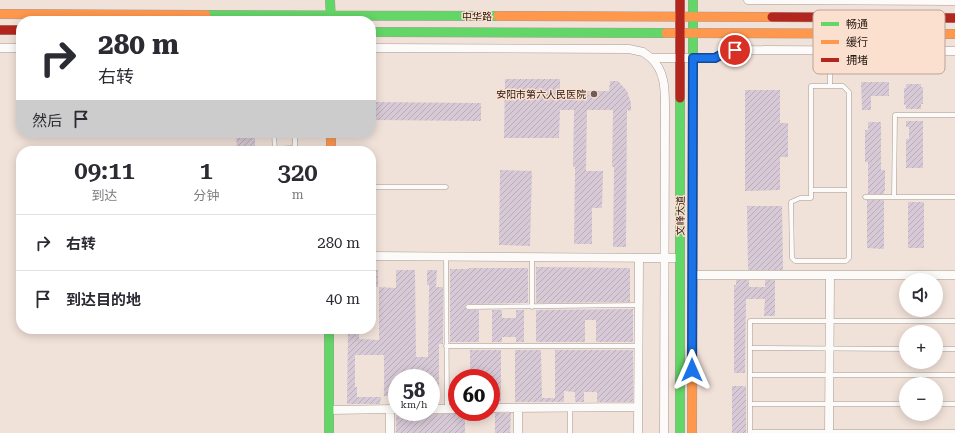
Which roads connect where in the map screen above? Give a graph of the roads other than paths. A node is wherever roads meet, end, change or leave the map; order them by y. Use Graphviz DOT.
graph roads {
  1 [pos="330,0"];
  2 [pos="680,0"];
  3 [pos="693,0"];
  4 [pos="748,0"];
  5 [pos="955,1"];
  6 [pos="0,14"];
  7 [pos="166,16"];
  8 [pos="331,16"];
  9 [pos="680,17"];
  10 [pos="693,17"];
  11 [pos="813,17"];
  12 [pos="376,18"];
  13 [pos="945,18"];
  14 [pos="955,18"];
  15 [pos="0,30"];
  16 [pos="16,30"];
  17 [pos="376,32"];
  18 [pos="680,33"];
  19 [pos="693,33"];
  20 [pos="813,33"];
  21 [pos="945,34"];
  22 [pos="955,34"];
  23 [pos="0,48"];
  24 [pos="16,48"];
  25 [pos="376,48"];
  26 [pos="813,51"];
  27 [pos="651,58"];
  28 [pos="680,58"];
  29 [pos="693,58"];
  30 [pos="830,74"];
  31 [pos="830,86"];
  32 [pos="955,115"];
  33 [pos="376,187"];
  34 [pos="446,187"];
  35 [pos="811,190"];
  36 [pos="849,190"];
  37 [pos="865,197"];
  38 [pos="894,197"];
  39 [pos="955,197"];
  40 [pos="376,256"];
  41 [pos="446,257"];
  42 [pos="532,257"];
  43 [pos="639,258"];
  44 [pos="665,258"];
  45 [pos="680,258"];
  46 [pos="830,275"];
  47 [pos="955,275"];
  48 [pos="692,276"];
  49 [pos="639,305"];
  50 [pos="468,307"];
  51 [pos="532,307"];
  52 [pos="830,321"];
  53 [pos="955,321"];
  54 [pos="329,334"];
  55 [pos="446,346"];
  56 [pos="639,346"];
  57 [pos="750,348"];
  58 [pos="830,348"];
  59 [pos="899,348"];
  60 [pos="943,349"];
  61 [pos="955,349"];
  62 [pos="750,375"];
  63 [pos="830,375"];
  64 [pos="955,375"];
  65 [pos="750,404"];
  66 [pos="829,404"];
  67 [pos="899,404"];
  68 [pos="943,404"];
  69 [pos="955,404"];
  70 [pos="638,407"];
  71 [pos="500,408"];
  72 [pos="518,408"];
  73 [pos="570,408"];
  74 [pos="388,409"];
  75 [pos="440,409"];
  76 [pos="447,409"];
  77 [pos="329,410"];
  78 [pos="392,421"];
  79 [pos="750,432"];
  80 [pos="955,432"];
  81 [pos="329,433"];
  82 [pos="390,433"];
  83 [pos="518,433"];
  84 [pos="570,433"];
  85 [pos="638,433"];
  86 [pos="664,433"];
  87 [pos="680,433"];
  88 [pos="692,433"];
  89 [pos="829,433"];
  1 -- 8 [label="main road"];
  2 -- 9 [label="main road, 文峰大道"];
  3 -- 10 [label="main road, 文峰大道"];
  4 -- 5 [label="street"];
  6 -- 7 [label="main road, 中华路"];
  9 -- 10 [label="main road, 中华路"];
  9 -- 12 [label="main road, 中华路"];
  9 -- 18 [label="main road, 文峰大道"];
  10 -- 11 [label="main road, 中华路"];
  10 -- 19 [label="main road, 文峰大道"];
  13 -- 14 [label="main road, 中华路"];
  15 -- 16 [label="main road"];
  17 -- 18 [label="main road, 中华路"];
  18 -- 19 [label="main road, 中华路"];
  18 -- 28 [label="main road, 文峰大道"];
  19 -- 20 [label="main road, 中华路"];
  19 -- 29 [label="main road, 文峰大道"];
  21 -- 22 [label="main road, 中华路"];
  23 -- 24 [label="street"];
  25 -- 27 [label="street"];
  26 -- 29 [label="street"];
  27 -- 28 [label="street"];
  27 -- 44 [label="street"];
  28 -- 29 [label="street"];
  28 -- 45 [label="main road, 文峰大道"];
  29 -- 48 [label="main road, 文峰大道"];
  30 -- 31 [label="lane"];
  31 -- 35 [label="lane"];
  31 -- 36 [label="lane"];
  32 -- 38 [label="lane"];
  33 -- 34 [label="lane"];
  35 -- 36 [label="lane"];
  35 -- 36 [label="lane"];
  37 -- 38 [label="lane"];
  38 -- 39 [label="lane"];
  40 -- 41 [label="street"];
  41 -- 42 [label="street"];
  41 -- 55 [label="lane"];
  42 -- 43 [label="street"];
  42 -- 51 [label="lane"];
  43 -- 44 [label="street"];
  43 -- 49 [label="street"];
  44 -- 45 [label="street"];
  44 -- 86 [label="street"];
  45 -- 87 [label="main road, 文峰大道"];
  46 -- 47 [label="street"];
  46 -- 48 [label="street"];
  46 -- 52 [label="street"];
  48 -- 88 [label="main road, 文峰大道"];
  49 -- 51 [label="lane"];
  49 -- 56 [label="street"];
  50 -- 51 [label="lane"];
  52 -- 53 [label="lane"];
  52 -- 57 [label="lane"];
  52 -- 58 [label="street"];
  54 -- 77 [label="main road"];
  55 -- 56 [label="lane"];
  55 -- 76 [label="lane"];
  56 -- 70 [label="street"];
  57 -- 58 [label="lane"];
  57 -- 62 [label="lane"];
  58 -- 59 [label="lane"];
  58 -- 63 [label="street"];
  60 -- 61 [label="lane"];
  62 -- 63 [label="lane"];
  62 -- 65 [label="lane"];
  63 -- 64 [label="lane"];
  63 -- 66 [label="street"];
  65 -- 66 [label="lane"];
  65 -- 79 [label="lane"];
  66 -- 67 [label="lane"];
  66 -- 89 [label="street"];
  68 -- 69 [label="lane"];
  70 -- 73 [label="street"];
  70 -- 85 [label="street"];
  71 -- 72 [label="street"];
  72 -- 73 [label="street"];
  72 -- 83 [label="street"];
  73 -- 84 [label="lane"];
  74 -- 77 [label="street"];
  75 -- 76 [label="street"];
  77 -- 81 [label="main road"];
  78 -- 82 [label="street"];
  79 -- 89 [label="lane"];
  80 -- 89 [label="lane"];
}
